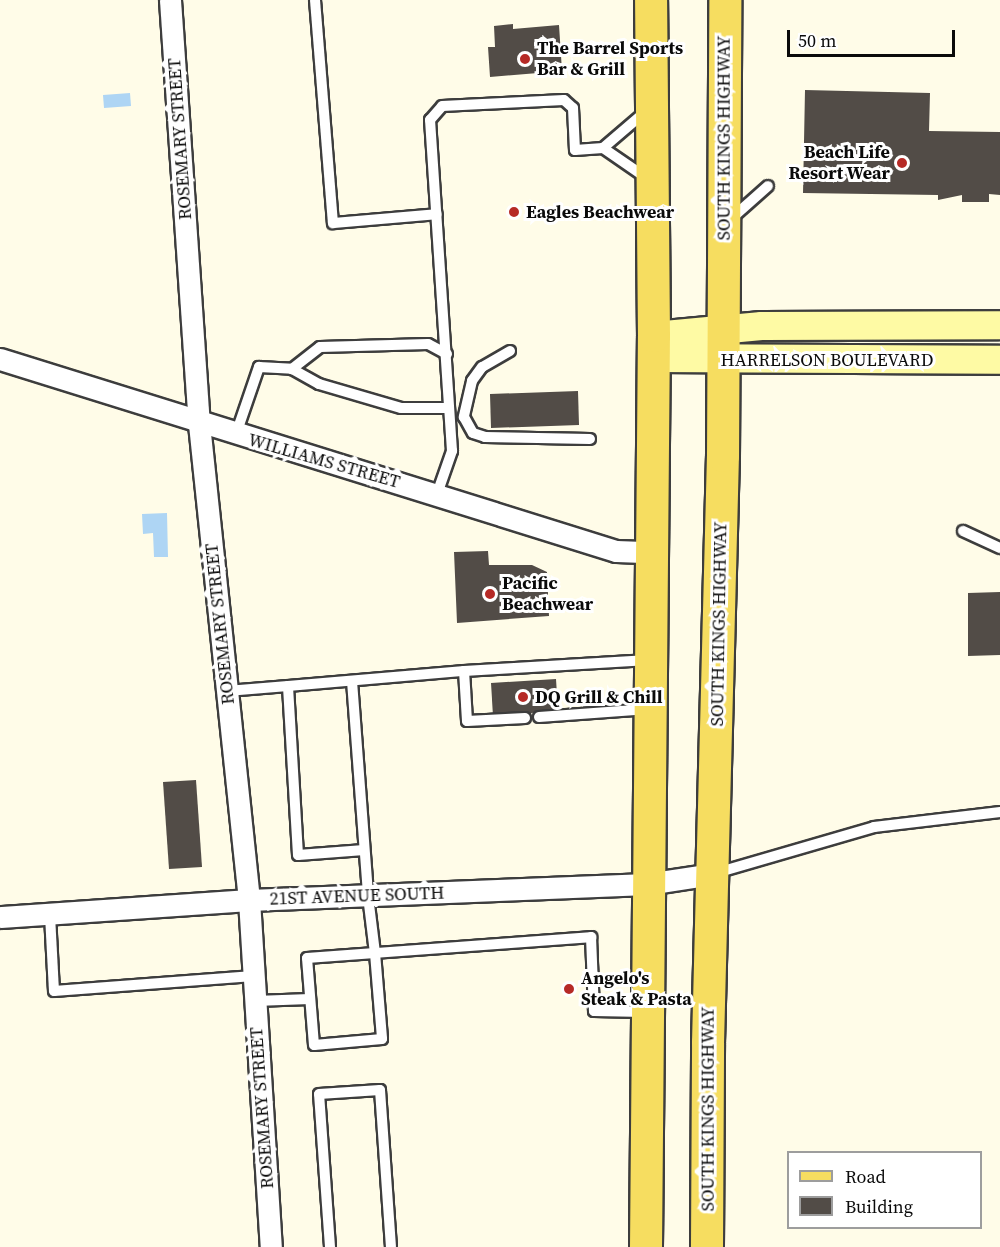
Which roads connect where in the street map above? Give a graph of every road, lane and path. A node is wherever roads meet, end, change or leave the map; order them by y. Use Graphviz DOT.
graph roads {
  1 [pos="170,0"];
  2 [pos="315,0"];
  3 [pos="651,0"];
  4 [pos="724,0"];
  5 [pos="652,106"];
  6 [pos="603,148"];
  7 [pos="653,183"];
  8 [pos="768,186"];
  9 [pos="437,214"];
  10 [pos="724,227"];
  11 [pos="1000,325"];
  12 [pos="723,345"];
  13 [pos="654,347"];
  14 [pos="510,351"];
  15 [pos="447,354"];
  16 [pos="0,359"];
  17 [pos="1000,360"];
  18 [pos="292,369"];
  19 [pos="449,408"];
  20 [pos="199,424"];
  21 [pos="236,435"];
  22 [pos="590,439"];
  23 [pos="437,494"];
  24 [pos="963,531"];
  25 [pos="1000,548"];
  26 [pos="650,552"];
  27 [pos="649,660"];
  28 [pos="464,671"];
  29 [pos="352,681"];
  30 [pos="288,686"];
  31 [pos="227,691"];
  32 [pos="649,709"];
  33 [pos="539,717"];
  34 [pos="525,718"];
  35 [pos="1000,812"];
  36 [pos="364,850"];
  37 [pos="713,874"];
  38 [pos="647,884"];
  39 [pos="368,896"];
  40 [pos="249,900"];
  41 [pos="50,915"];
  42 [pos="0,917"];
  43 [pos="375,952"];
  44 [pos="253,976"];
  45 [pos="310,999"];
  46 [pos="255,1001"];
  47 [pos="647,1012"];
  48 [pos="271,1247"];
  49 [pos="330,1247"];
  50 [pos="391,1247"];
  51 [pos="646,1247"];
  52 [pos="707,1247"];
  1 -- 20 [label="street, ROSEMARY STREET"];
  2 -- 9 [label="lane"];
  3 -- 5 [label="main road"];
  4 -- 10 [label="main road, SOUTH KINGS HIGHWAY"];
  5 -- 6 [label="lane"];
  5 -- 7 [label="main road"];
  6 -- 7 [label="lane"];
  6 -- 9 [label="lane"];
  7 -- 13 [label="main road"];
  8 -- 10 [label="lane"];
  9 -- 15 [label="lane"];
  10 -- 12 [label="main road, SOUTH KINGS HIGHWAY"];
  11 -- 12 [label="main road, HARRELSON BOULEVARD"];
  12 -- 13 [label="main road, HARRELSON BOULEVARD"];
  12 -- 17 [label="main road, HARRELSON BOULEVARD"];
  12 -- 37 [label="main road, SOUTH KINGS HIGHWAY"];
  13 -- 26 [label="main road"];
  14 -- 22 [label="lane"];
  15 -- 18 [label="lane"];
  15 -- 19 [label="lane"];
  16 -- 20 [label="street, WILLIAMS STREET"];
  18 -- 19 [label="lane"];
  18 -- 21 [label="lane"];
  19 -- 23 [label="lane"];
  20 -- 21 [label="street, WILLIAMS STREET"];
  20 -- 31 [label="street, ROSEMARY STREET"];
  21 -- 23 [label="street, WILLIAMS STREET"];
  23 -- 26 [label="street, WILLIAMS STREET"];
  24 -- 25 [label="lane"];
  26 -- 27 [label="main road"];
  27 -- 28 [label="lane"];
  27 -- 32 [label="main road"];
  28 -- 29 [label="lane"];
  28 -- 34 [label="lane"];
  29 -- 30 [label="lane"];
  29 -- 36 [label="lane"];
  30 -- 31 [label="lane"];
  30 -- 36 [label="lane"];
  31 -- 40 [label="street, ROSEMARY STREET"];
  32 -- 33 [label="lane"];
  32 -- 38 [label="main road"];
  35 -- 37 [label="lane"];
  36 -- 39 [label="lane"];
  37 -- 38 [label="street, 21ST AVENUE SOUTH"];
  37 -- 52 [label="main road, SOUTH KINGS HIGHWAY"];
  38 -- 39 [label="street, 21ST AVENUE SOUTH"];
  38 -- 47 [label="main road"];
  39 -- 40 [label="street, 21ST AVENUE SOUTH"];
  39 -- 43 [label="lane"];
  40 -- 41 [label="street, 21ST AVENUE SOUTH"];
  40 -- 44 [label="street, ROSEMARY STREET"];
  41 -- 42 [label="street, 21ST AVENUE SOUTH"];
  41 -- 44 [label="lane"];
  43 -- 45 [label="lane"];
  43 -- 45 [label="lane"];
  43 -- 47 [label="lane"];
  44 -- 46 [label="street, ROSEMARY STREET"];
  45 -- 46 [label="lane"];
  46 -- 48 [label="street, ROSEMARY STREET"];
  47 -- 51 [label="main road"];
  49 -- 50 [label="lane"];
}
